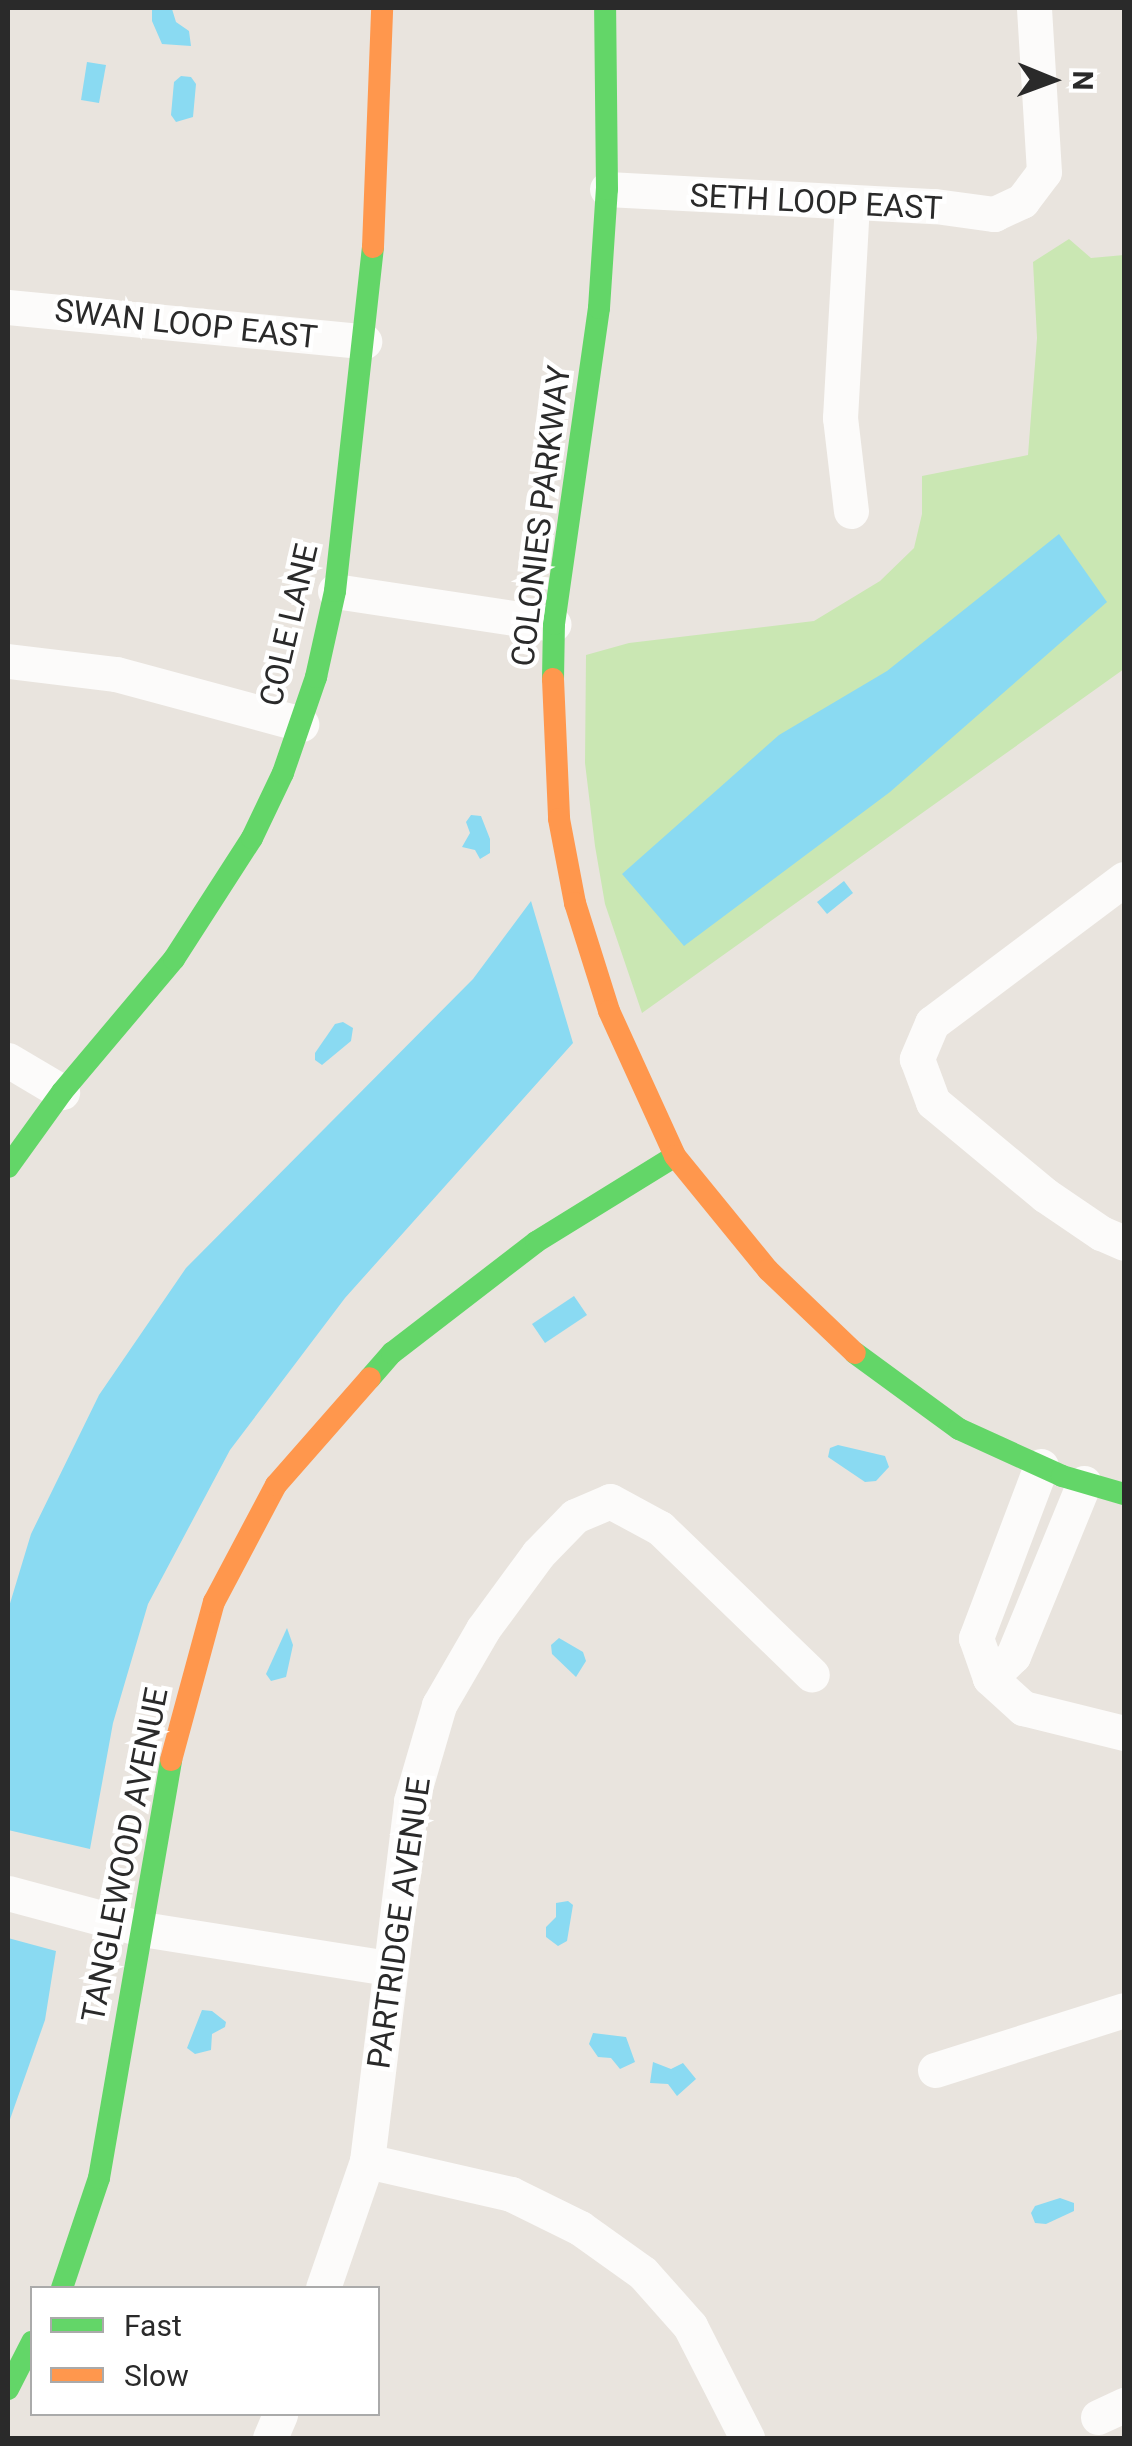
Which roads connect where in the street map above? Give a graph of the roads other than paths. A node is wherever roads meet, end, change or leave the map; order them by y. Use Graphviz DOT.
graph roads {
  1 [pos="382,8"];
  2 [pos="606,8"];
  3 [pos="1034,8"];
  4 [pos="607,189"];
  5 [pos="852,202"];
  6 [pos="8,307"];
  7 [pos="364,342"];
  8 [pos="851,510"];
  9 [pos="335,591"];
  10 [pos="554,624"];
  11 [pos="8,661"];
  12 [pos="300,724"];
  13 [pos="1124,879"];
  14 [pos="8,1060"];
  15 [pos="62,1092"];
  16 [pos="675,1156"];
  17 [pos="8,1167"];
  18 [pos="1124,1243"];
  19 [pos="1042,1466"];
  20 [pos="1084,1482"];
  21 [pos="1124,1494"];
  22 [pos="812,1675"];
  23 [pos="990,1678"];
  24 [pos="1124,1732"];
  25 [pos="8,1893"];
  26 [pos="142,1929"];
  27 [pos="388,1968"];
  28 [pos="1124,2010"];
  29 [pos="934,2070"];
  30 [pos="367,2161"];
  31 [pos="63,2286"];
  32 [pos="325,2286"];
  33 [pos="30,2346"];
  34 [pos="8,2389"];
  35 [pos="747,2438"];
  1 -- 7 [label="street, COLE LANE"];
  2 -- 4 [label="street, COLONIES PARKWAY"];
  3 -- 5 [label="street, SETH LOOP EAST"];
  4 -- 5 [label="street, SETH LOOP EAST"];
  4 -- 10 [label="street, COLONIES PARKWAY"];
  5 -- 8 [label="street"];
  6 -- 7 [label="street, SWAN LOOP EAST"];
  7 -- 9 [label="street, COLE LANE"];
  9 -- 10 [label="street"];
  9 -- 12 [label="street, COLE LANE"];
  10 -- 16 [label="street, COLONIES PARKWAY"];
  11 -- 12 [label="street"];
  12 -- 15 [label="street, COLE LANE"];
  13 -- 18 [label="street"];
  14 -- 15 [label="street"];
  15 -- 17 [label="street, COLE LANE"];
  16 -- 19 [label="street, COLONIES PARKWAY"];
  16 -- 26 [label="street, TANGLEWOOD AVENUE"];
  19 -- 20 [label="street, COLONIES PARKWAY"];
  19 -- 23 [label="street"];
  20 -- 21 [label="street, COLONIES PARKWAY"];
  20 -- 23 [label="street"];
  22 -- 27 [label="street, PARTRIDGE AVENUE"];
  23 -- 24 [label="street"];
  25 -- 26 [label="street"];
  26 -- 27 [label="street"];
  26 -- 31 [label="street, TANGLEWOOD AVENUE"];
  27 -- 30 [label="street, PARTRIDGE AVENUE"];
  28 -- 29 [label="street"];
  30 -- 32 [label="street, PARTRIDGE AVENUE"];
  30 -- 35 [label="street"];
  33 -- 34 [label="street"];
}
